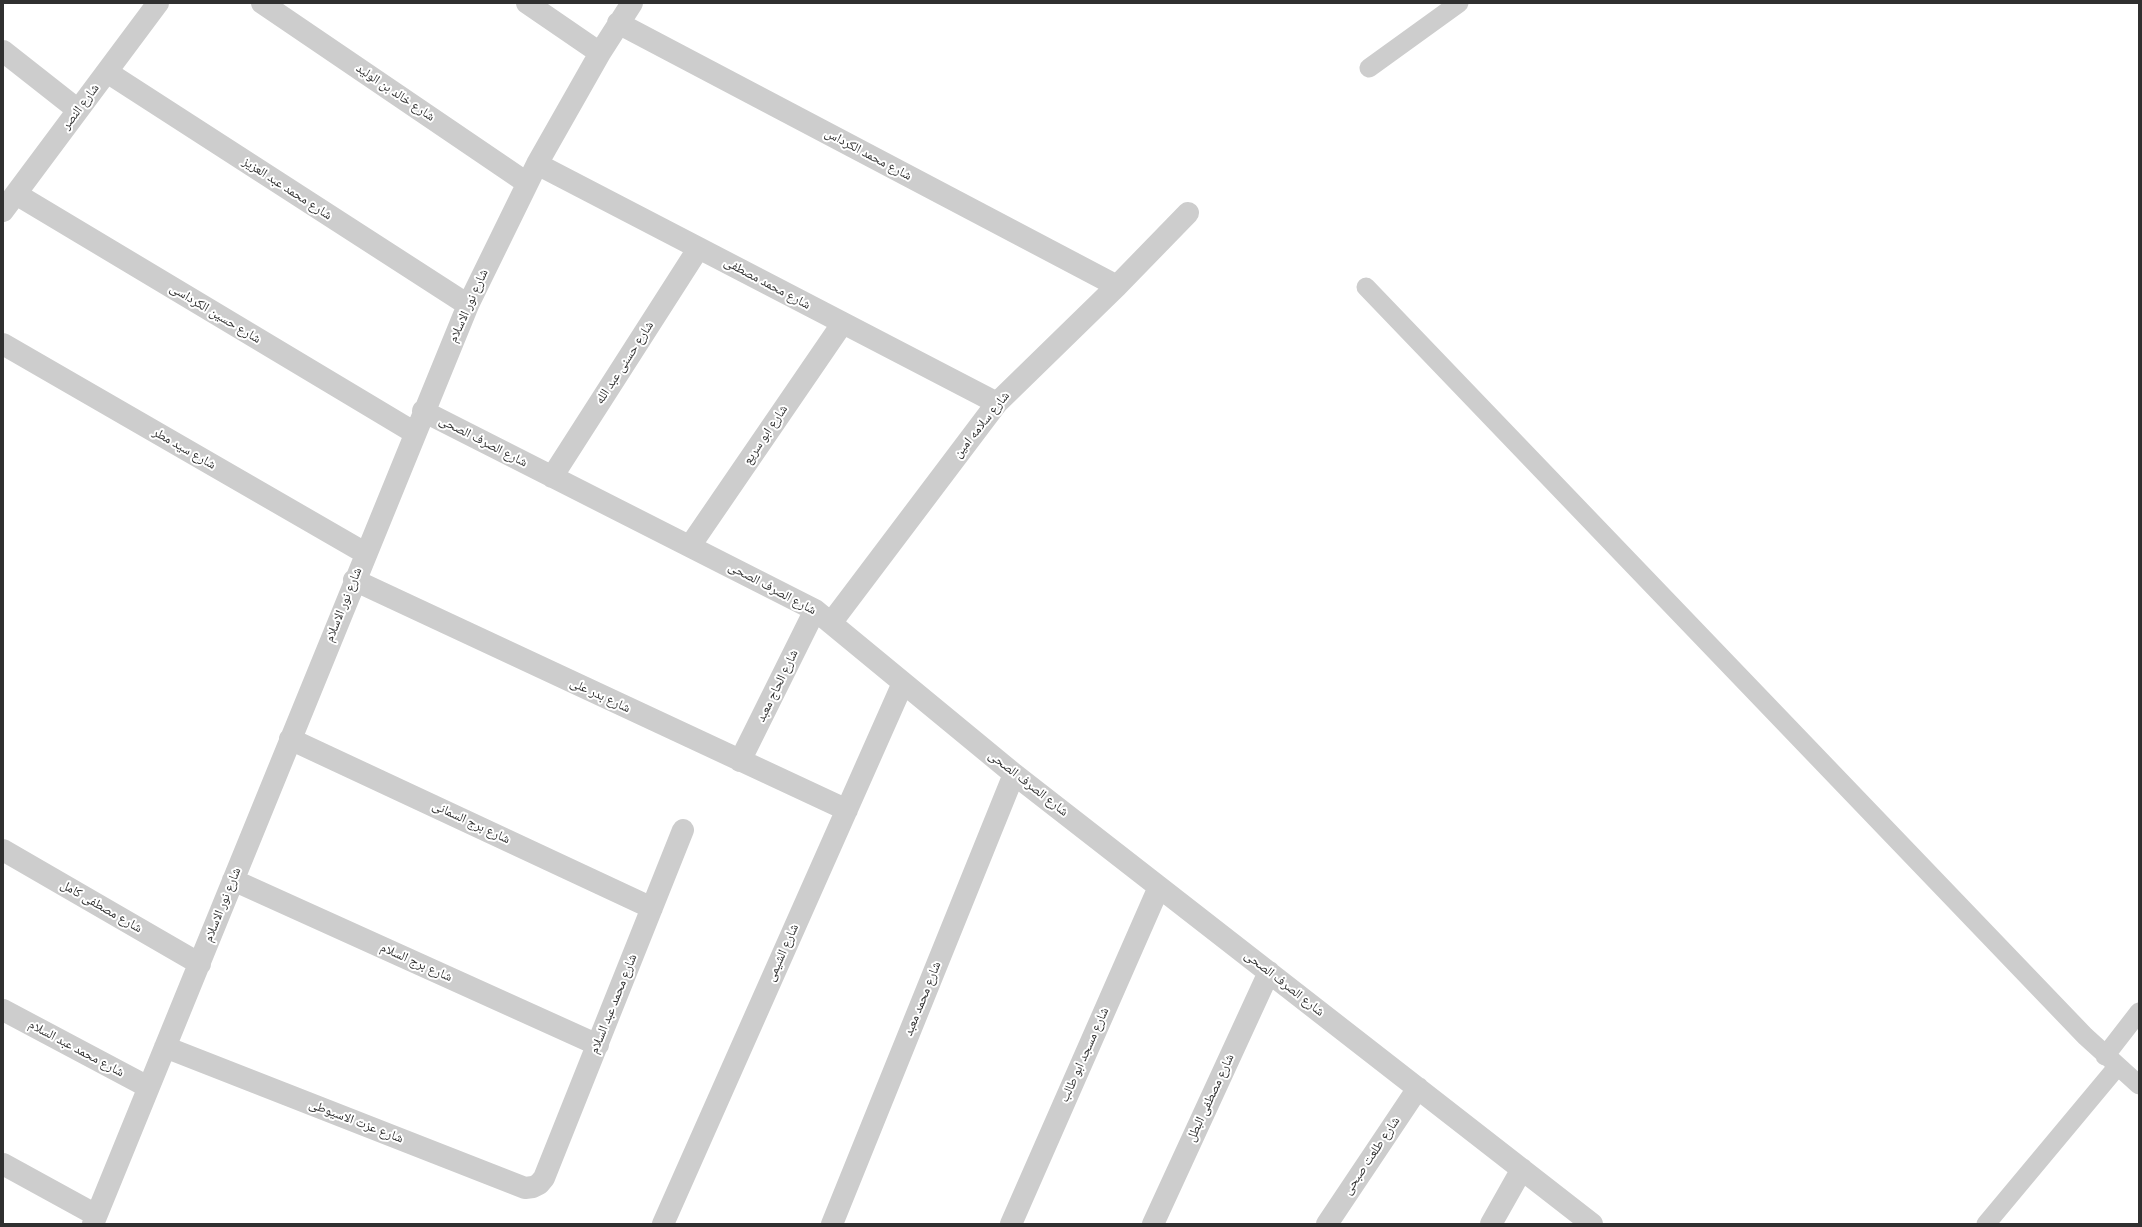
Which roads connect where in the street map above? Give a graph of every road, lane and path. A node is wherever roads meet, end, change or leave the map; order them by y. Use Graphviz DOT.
graph roads {
  1 [pos="158,3"];
  2 [pos="262,3"];
  3 [pos="527,3"];
  4 [pos="632,3"];
  5 [pos="1459,3"];
  6 [pos="618,24"];
  7 [pos="3,51"];
  8 [pos="600,53"];
  9 [pos="1369,68"];
  10 [pos="107,72"];
  11 [pos="78,110"];
  12 [pos="537,164"];
  13 [pos="527,183"];
  14 [pos="9,203"];
  15 [pos="1188,213"];
  16 [pos="698,249"];
  17 [pos="1117,286"];
  18 [pos="1366,287"];
  19 [pos="468,305"];
  20 [pos="842,324"];
  21 [pos="3,344"];
  22 [pos="997,403"];
  23 [pos="424,411"];
  24 [pos="415,433"];
  25 [pos="552,477"];
  26 [pos="690,546"];
  27 [pos="365,553"];
  28 [pos="354,580"];
  29 [pos="823,617"];
  30 [pos="903,683"];
  31 [pos="290,739"];
  32 [pos="740,761"];
  33 [pos="1014,774"];
  34 [pos="847,810"];
  35 [pos="683,830"];
  36 [pos="3,850"];
  37 [pos="234,880"];
  38 [pos="1159,887"];
  39 [pos="652,908"];
  40 [pos="200,964"];
  41 [pos="1269,972"];
  42 [pos="3,1010"];
  43 [pos="2139,1012"];
  44 [pos="598,1045"];
  45 [pos="165,1047"];
  46 [pos="2111,1062"];
  47 [pos="2139,1085"];
  48 [pos="148,1087"];
  49 [pos="1418,1088"];
  50 [pos="3,1164"];
  51 [pos="1522,1169"];
  52 [pos="544,1178"];
  53 [pos="94,1220"];
  54 [pos="663,1224"];
  55 [pos="832,1224"];
  56 [pos="1011,1224"];
  57 [pos="1153,1224"];
  58 [pos="1327,1224"];
  59 [pos="1492,1224"];
  60 [pos="1592,1224"];
  61 [pos="1986,1224"];
  1 -- 10 [label="street, شارع النصر"];
  2 -- 13 [label="street, شارع خالد بن الوليد"];
  3 -- 8 [label="street"];
  4 -- 6 [label="street, شارع نور الاسلام"];
  5 -- 9 [label="lane"];
  6 -- 8 [label="street, شارع نور الاسلام"];
  6 -- 17 [label="street, شارع محمد الكرداس"];
  7 -- 11 [label="street"];
  8 -- 12 [label="street, شارع نور الاسلام"];
  10 -- 11 [label="street, شارع النصر"];
  10 -- 19 [label="street, شارع محمد عبد العزيز"];
  11 -- 14 [label="street, شارع النصر"];
  12 -- 13 [label="street, شارع نور الاسلام"];
  12 -- 16 [label="street, شارع محمد مصطفى"];
  13 -- 19 [label="street, شارع نور الاسلام"];
  14 -- 24 [label="street, شارع حسين الكرداسى"];
  15 -- 17 [label="street, شارع سلامه امين"];
  16 -- 20 [label="street, شارع محمد مصطفى"];
  16 -- 25 [label="street, شارع حسنى عبد الله"];
  17 -- 22 [label="street, شارع سلامه امين"];
  18 -- 46 [label="lane"];
  19 -- 23 [label="street, شارع نور الاسلام"];
  20 -- 22 [label="street, شارع محمد مصطفى"];
  20 -- 26 [label="street, شارع ابو سريع"];
  21 -- 27 [label="street, شارع سيد مطر"];
  22 -- 29 [label="street, شارع سلامه امين"];
  23 -- 24 [label="street, شارع نور الاسلام"];
  23 -- 25 [label="street, شارع الصرف الصحى"];
  24 -- 27 [label="street, شارع نور الاسلام"];
  25 -- 26 [label="street, شارع الصرف الصحى"];
  26 -- 29 [label="street, شارع الصرف الصحى"];
  27 -- 28 [label="street, شارع نور الاسلام"];
  28 -- 31 [label="street, شارع نور الاسلام"];
  28 -- 32 [label="street, شارع بدر على"];
  29 -- 30 [label="street, شارع الصرف الصحى"];
  29 -- 32 [label="street, شارع الحاج معبد"];
  30 -- 33 [label="street, شارع الصرف الصحى"];
  30 -- 34 [label="street, شارع الشيمى"];
  31 -- 37 [label="street, شارع نور الاسلام"];
  31 -- 39 [label="street, شارع برج السمانى"];
  32 -- 34 [label="street, شارع بدر على"];
  33 -- 38 [label="street, شارع الصرف الصحى"];
  33 -- 55 [label="street, شارع محمد معبد"];
  34 -- 54 [label="street, شارع الشيمى"];
  35 -- 39 [label="street, شارع محمد عبد السلام"];
  36 -- 40 [label="street, شارع مصطفى كامل"];
  37 -- 40 [label="street, شارع نور الاسلام"];
  37 -- 44 [label="street, شارع برج السلام"];
  38 -- 41 [label="street, شارع الصرف الصحى"];
  38 -- 56 [label="street, شارع مسجد ابو طالب"];
  39 -- 44 [label="street, شارع محمد عبد السلام"];
  40 -- 45 [label="street, شارع نور الاسلام"];
  41 -- 49 [label="street, شارع الصرف الصحى"];
  41 -- 57 [label="street, شارع مصطفى البطل"];
  42 -- 48 [label="street, شارع محمد عبد السلام"];
  43 -- 46 [label="lane"];
  44 -- 52 [label="street, شارع محمد عبد السلام"];
  45 -- 48 [label="street, شارع نور الاسلام"];
  45 -- 52 [label="street, شارع عزت الاسيوطى"];
  46 -- 47 [label="lane"];
  46 -- 61 [label="lane"];
  48 -- 53 [label="street, شارع نور الاسلام"];
  49 -- 51 [label="street, شارع الصرف الصحى"];
  49 -- 58 [label="street, شارع طلعت صبحى"];
  50 -- 53 [label="street"];
  51 -- 59 [label="street"];
  51 -- 60 [label="street, شارع الصرف الصحى"];
}
